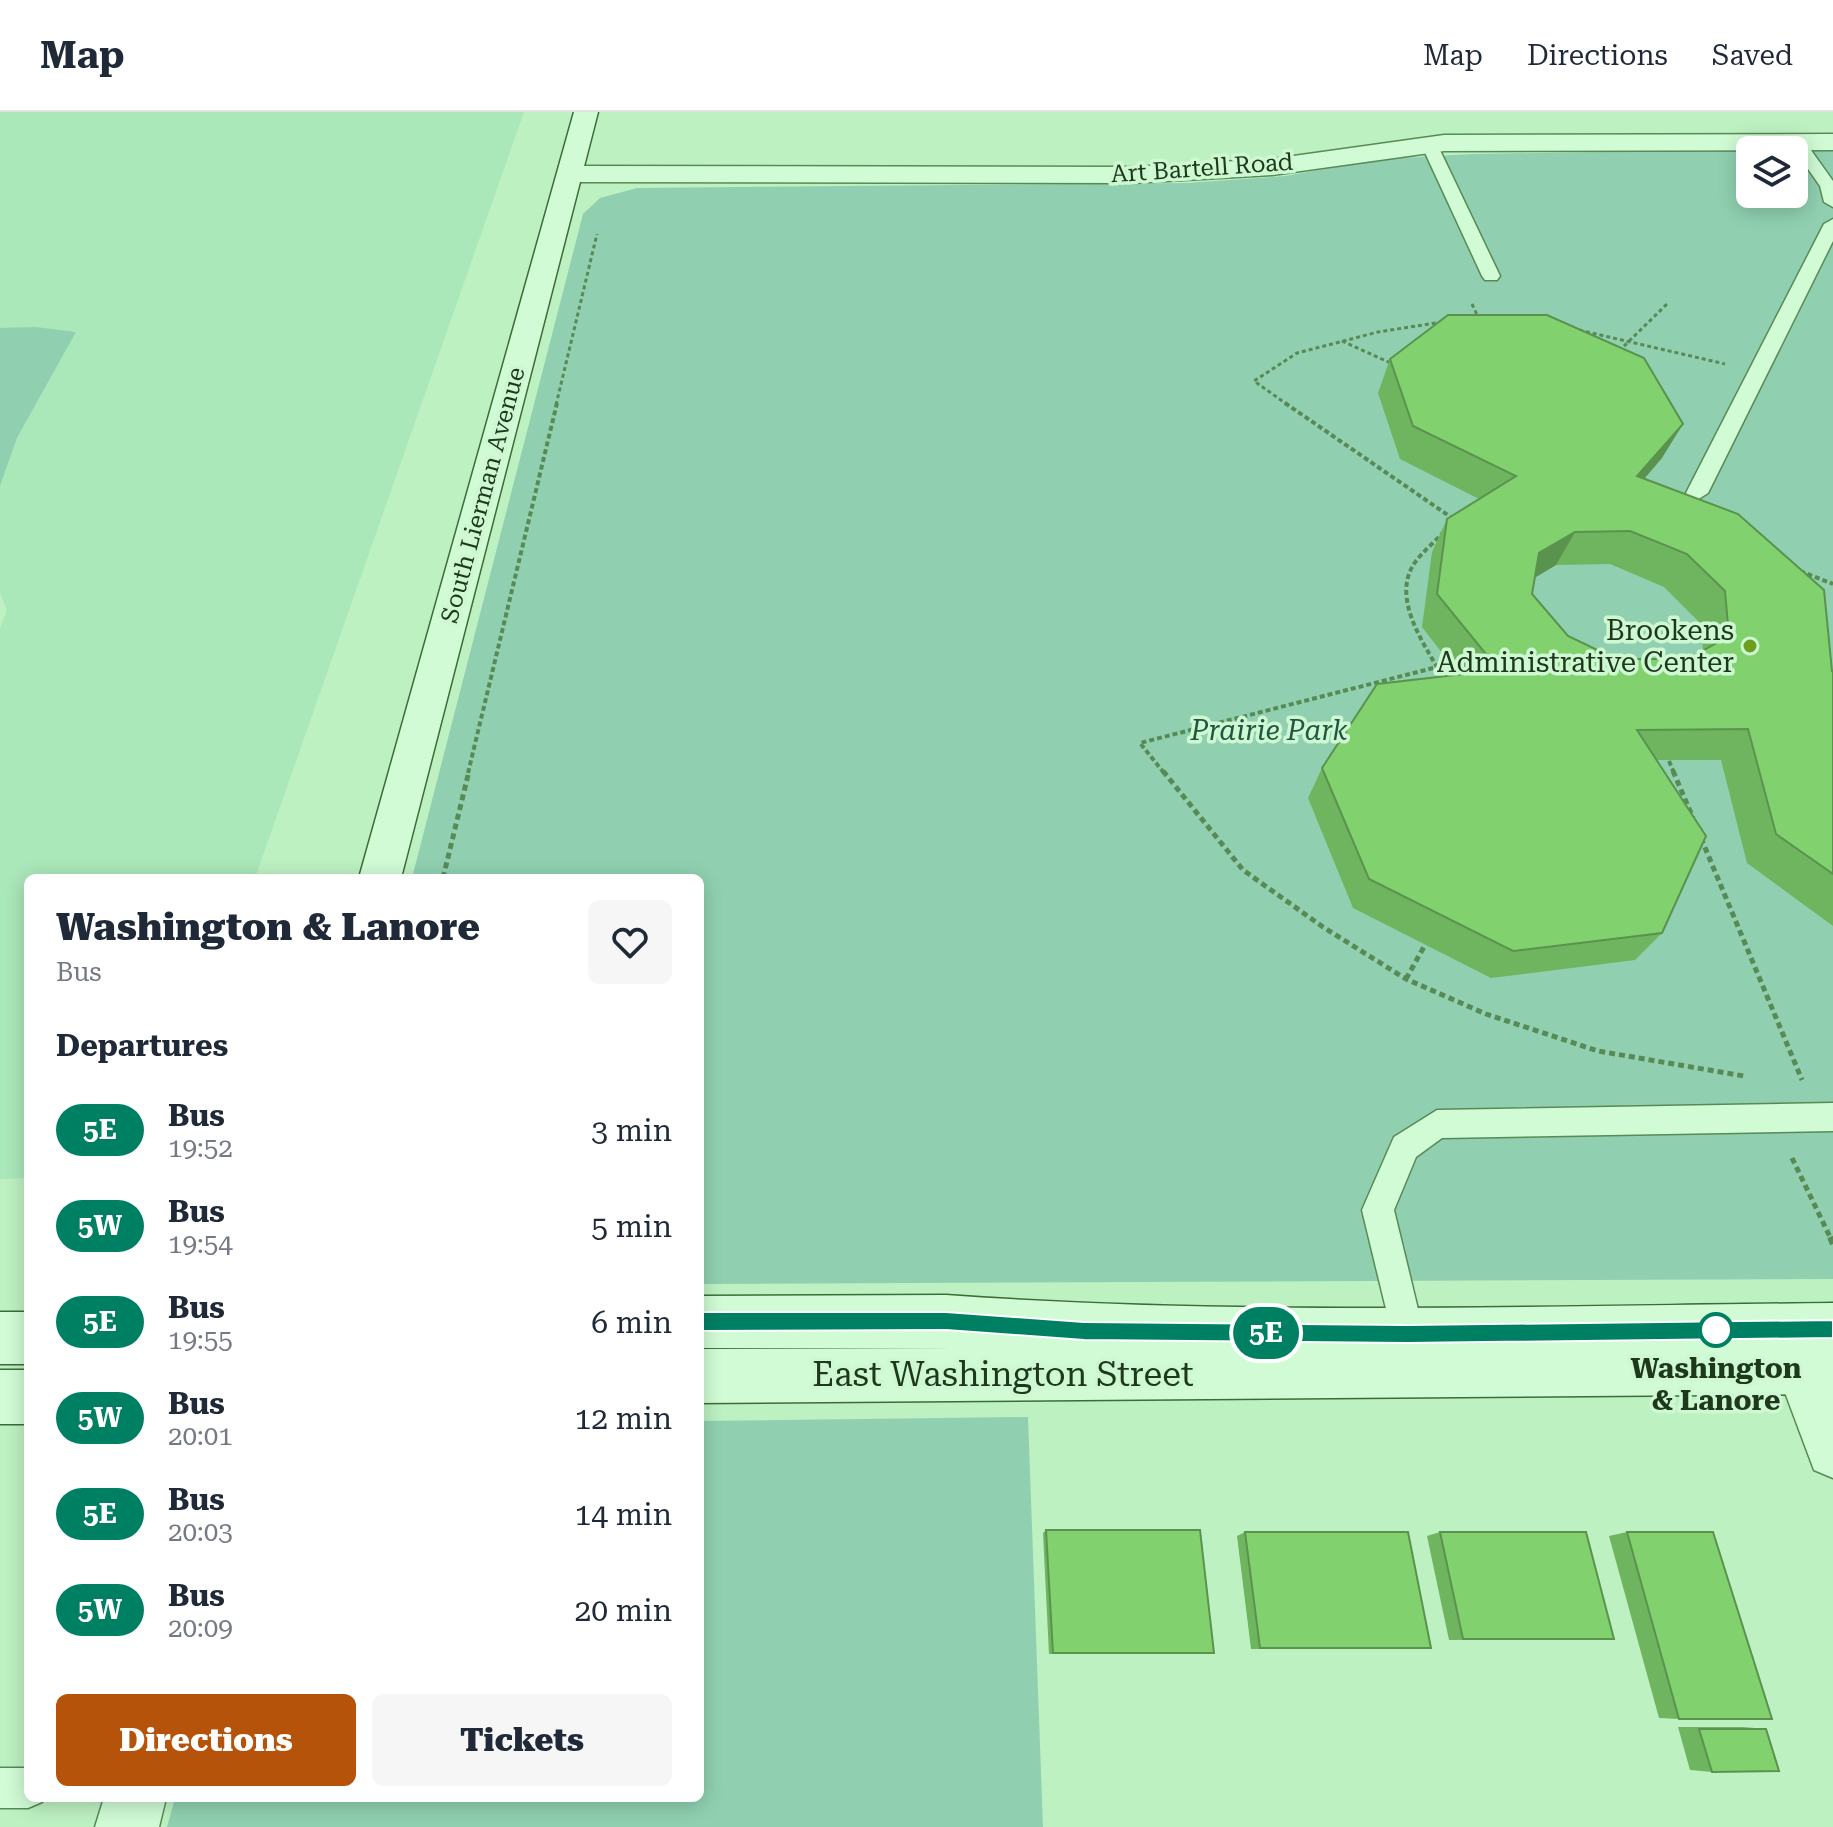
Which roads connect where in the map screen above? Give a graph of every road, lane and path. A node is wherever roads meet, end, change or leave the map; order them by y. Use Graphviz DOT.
graph roads {
  1 [pos="586,112"];
  2 [pos="1736,142"];
  3 [pos="1808,142"];
  4 [pos="1833,142"];
  5 [pos="1429,144"];
  6 [pos="1808,158"];
  7 [pos="570,174"];
  8 [pos="1833,202"];
  9 [pos="600,221"];
  10 [pos="1833,224"];
  11 [pos="1491,276"];
  12 [pos="1472,304"];
  13 [pos="1667,304"];
  14 [pos="1455,321"];
  15 [pos="1467,321"];
  16 [pos="1570,329"];
  17 [pos="1630,340"];
  18 [pos="1342,341"];
  19 [pos="1611,358"];
  20 [pos="1734,367"];
  21 [pos="1407,371"];
  22 [pos="1697,493"];
  23 [pos="1789,566"];
  24 [pos="1833,584"];
  25 [pos="1669,761"];
  26 [pos="381,874"];
  27 [pos="444,874"];
  28 [pos="1425,945"];
  29 [pos="1406,979"];
  30 [pos="1746,1077"];
  31 [pos="1790,1084"];
  32 [pos="1833,1117"];
  33 [pos="1772,1118"];
  34 [pos="1833,1244"];
  35 [pos="704,1322"];
  36 [pos="1407,1334"];
  37 [pos="0,1338"];
  38 [pos="24,1338"];
  39 [pos="1814,1348"];
  40 [pos="704,1376"];
  41 [pos="0,1397"];
  42 [pos="24,1397"];
  43 [pos="1833,1451"];
  44 [pos="0,1788"];
  45 [pos="24,1788"];
  46 [pos="134,1802"];
  47 [pos="127,1827"];
  1 -- 7 [label="street, South Lierman Avenue"];
  2 -- 5 [label="street, Art Bartell Road"];
  3 -- 4 [label="street, Art Bartell Road"];
  5 -- 7 [label="street, Art Bartell Road"];
  5 -- 11 [label="lane"];
  6 -- 8 [label="lane"];
  7 -- 26 [label="street, South Lierman Avenue"];
  9 -- 27 [label="path"];
  10 -- 22 [label="lane"];
  12 -- 15 [label="path"];
  13 -- 17 [label="path"];
  14 -- 18 [label="path"];
  16 -- 17 [label="path"];
  17 -- 19 [label="path"];
  17 -- 20 [label="path"];
  18 -- 21 [label="path"];
  18 -- 29 [label="path"];
  23 -- 24 [label="path"];
  25 -- 31 [label="path"];
  28 -- 29 [label="path"];
  29 -- 30 [label="path"];
  32 -- 33 [label="lane"];
  33 -- 34 [label="path"];
  33 -- 36 [label="lane"];
  35 -- 36 [label="street, East Washington Street"];
  36 -- 39 [label="street, East Washington Street"];
  37 -- 38 [label="street"];
  39 -- 40 [label="street, East Washington Street"];
  39 -- 43 [label="street"];
  41 -- 42 [label="street"];
  44 -- 45 [label="lane"];
  46 -- 47 [label="street"];
}
